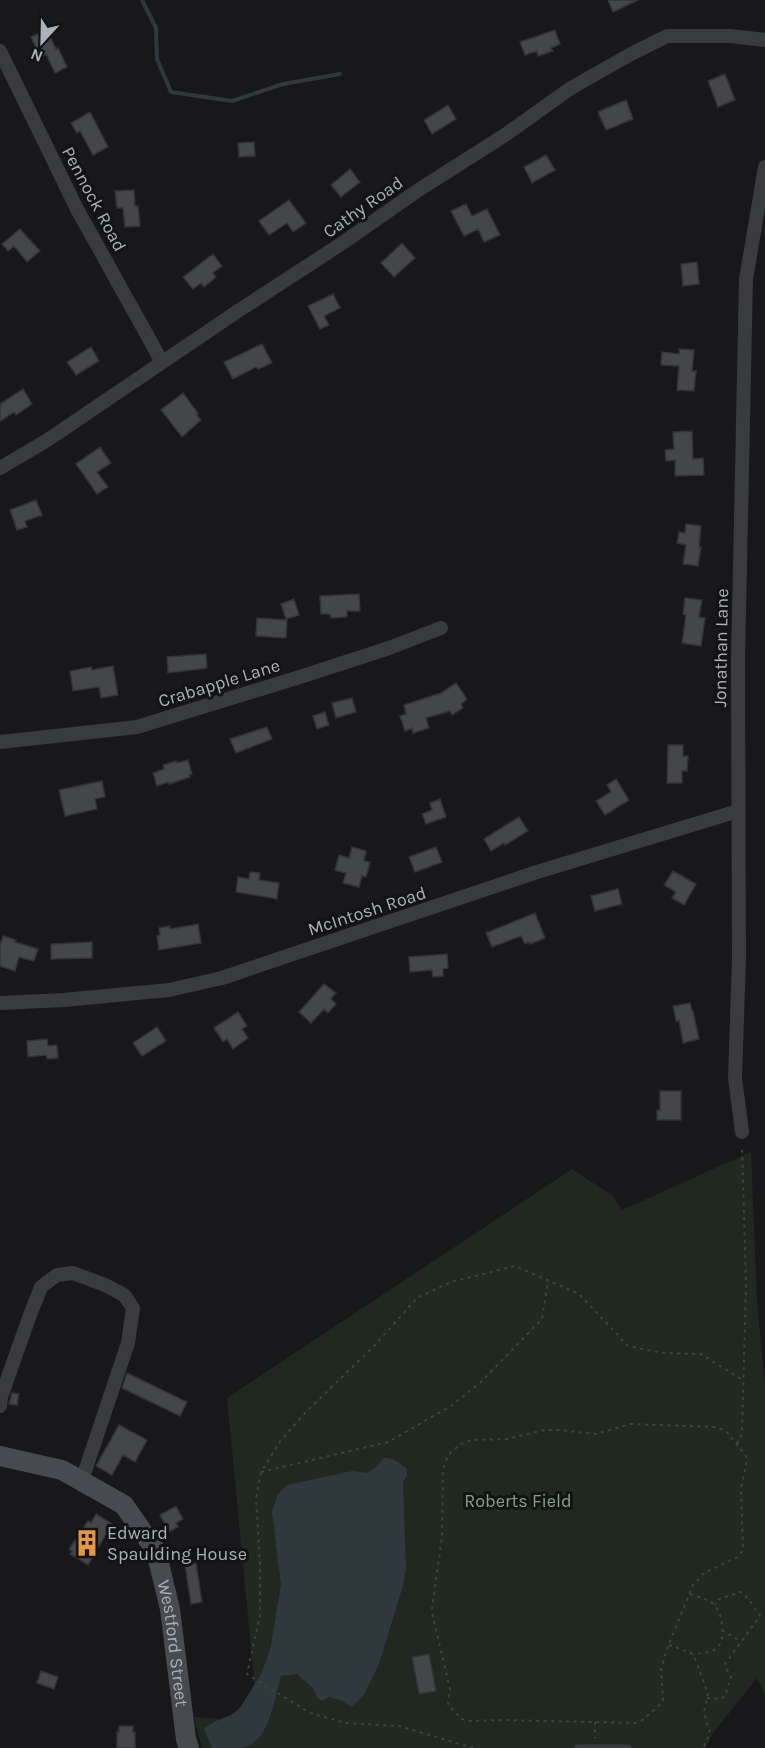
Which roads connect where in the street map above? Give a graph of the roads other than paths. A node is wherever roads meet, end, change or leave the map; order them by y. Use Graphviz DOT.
graph roads {
  1 [pos="765,40"];
  2 [pos="0,51"];
  3 [pos="765,167"];
  4 [pos="162,362"];
  5 [pos="0,468"];
  6 [pos="441,628"];
  7 [pos="0,742"];
  8 [pos="738,811"];
  9 [pos="0,1003"];
  10 [pos="742,1132"];
  11 [pos="0,1406"];
  12 [pos="0,1456"];
  13 [pos="82,1480"];
  14 [pos="189,1748"];
  15 [pos="578,1748"];
  16 [pos="596,1748"];
  17 [pos="628,1748"];
  1 -- 4 [label="street, Cathy Road"];
  2 -- 4 [label="street, Pennock Road"];
  3 -- 8 [label="street, Jonathan Lane"];
  4 -- 5 [label="street, Cathy Road"];
  6 -- 7 [label="street, Crabapple Lane"];
  8 -- 9 [label="street, McIntosh Road"];
  8 -- 10 [label="street, Jonathan Lane"];
  11 -- 13 [label="street"];
  12 -- 13 [label="main road, Westford Street"];
  13 -- 14 [label="main road, Westford Street"];
  15 -- 16 [label="lane"];
  16 -- 17 [label="lane"];
}
